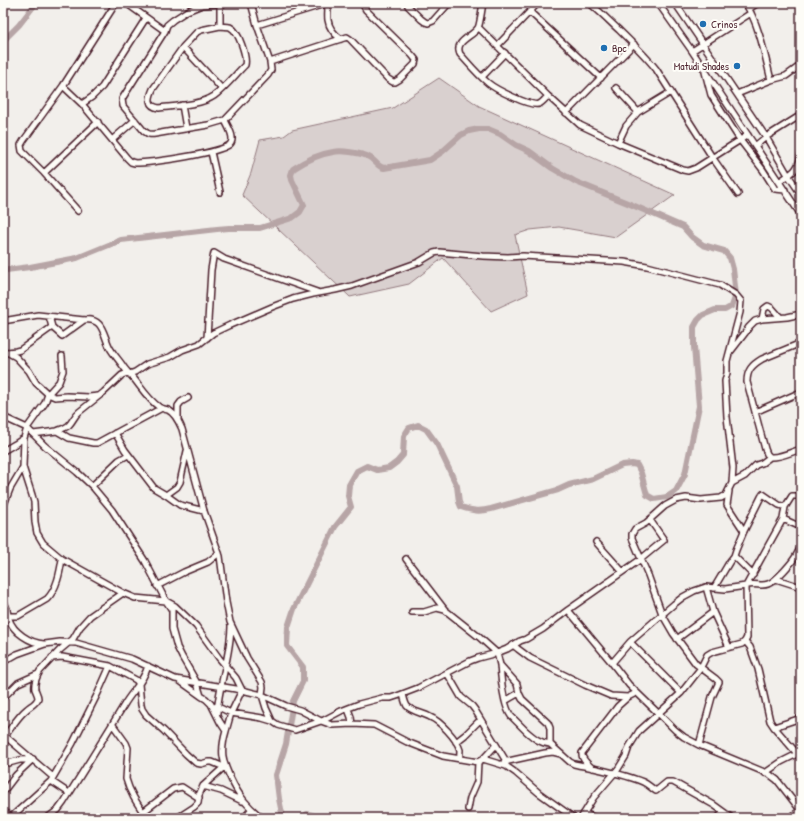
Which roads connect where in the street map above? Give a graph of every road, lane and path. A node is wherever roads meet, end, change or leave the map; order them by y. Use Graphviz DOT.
graph roads {
  1 [pos="116,3"];
  2 [pos="126,3"];
  3 [pos="190,3"];
  4 [pos="229,3"];
  5 [pos="251,3"];
  6 [pos="328,3"];
  7 [pos="362,3"];
  8 [pos="407,3"];
  9 [pos="449,3"];
  10 [pos="483,3"];
  11 [pos="538,3"];
  12 [pos="589,3"];
  13 [pos="658,3"];
  14 [pos="675,3"];
  15 [pos="745,3"];
  16 [pos="758,3"];
  17 [pos="220,4"];
  18 [pos="202,5"];
  19 [pos="750,11"];
  20 [pos="530,12"];
  21 [pos="146,18"];
  22 [pos="257,25"];
  23 [pos="220,26"];
  24 [pos="478,28"];
  25 [pos="165,31"];
  26 [pos="340,39"];
  27 [pos="634,44"];
  28 [pos="703,44"];
  29 [pos="497,46"];
  30 [pos="183,47"];
  31 [pos="692,51"];
  32 [pos="505,54"];
  33 [pos="270,62"];
  34 [pos="801,65"];
  35 [pos="704,69"];
  36 [pos="482,77"];
  37 [pos="601,78"];
  38 [pos="771,80"];
  39 [pos="63,86"];
  40 [pos="222,88"];
  41 [pos="616,88"];
  42 [pos="671,92"];
  43 [pos="737,94"];
  44 [pos="548,96"];
  45 [pos="82,104"];
  46 [pos="182,105"];
  47 [pos="638,112"];
  48 [pos="566,113"];
  49 [pos="801,114"];
  50 [pos="135,120"];
  51 [pos="225,120"];
  52 [pos="98,122"];
  53 [pos="186,128"];
  54 [pos="748,135"];
  55 [pos="766,137"];
  56 [pos="112,140"];
  57 [pos="740,140"];
  58 [pos="618,143"];
  59 [pos="755,146"];
  60 [pos="211,152"];
  61 [pos="801,156"];
  62 [pos="712,157"];
  63 [pos="44,174"];
  64 [pos="788,176"];
  65 [pos="779,182"];
  66 [pos="785,190"];
  67 [pos="220,192"];
  68 [pos="738,194"];
  69 [pos="801,194"];
  70 [pos="78,211"];
  71 [pos="801,215"];
  72 [pos="318,293"];
  73 [pos="801,314"];
  74 [pos="49,316"];
  75 [pos="780,317"];
  76 [pos="762,319"];
  77 [pos="84,320"];
  78 [pos="3,321"];
  79 [pos="52,326"];
  80 [pos="207,338"];
  81 [pos="801,343"];
  82 [pos="5,351"];
  83 [pos="729,354"];
  84 [pos="62,356"];
  85 [pos="128,374"];
  86 [pos="801,392"];
  87 [pos="48,394"];
  88 [pos="98,396"];
  89 [pos="188,398"];
  90 [pos="178,406"];
  91 [pos="160,409"];
  92 [pos="170,410"];
  93 [pos="755,412"];
  94 [pos="3,417"];
  95 [pos="179,420"];
  96 [pos="27,428"];
  97 [pos="57,431"];
  98 [pos="115,433"];
  99 [pos="33,434"];
  100 [pos="24,438"];
  101 [pos="801,449"];
  102 [pos="188,450"];
  103 [pos="3,451"];
  104 [pos="128,455"];
  105 [pos="770,457"];
  106 [pos="22,467"];
  107 [pos="732,482"];
  108 [pos="92,486"];
  109 [pos="729,490"];
  110 [pos="166,495"];
  111 [pos="801,498"];
  112 [pos="3,506"];
  113 [pos="785,507"];
  114 [pos="204,511"];
  115 [pos="784,519"];
  116 [pos="650,520"];
  117 [pos="801,527"];
  118 [pos="744,531"];
  119 [pos="596,542"];
  120 [pos="801,545"];
  121 [pos="219,552"];
  122 [pos="734,556"];
  123 [pos="62,559"];
  124 [pos="406,559"];
  125 [pos="641,559"];
  126 [pos="622,571"];
  127 [pos="753,575"];
  128 [pos="776,579"];
  129 [pos="158,586"];
  130 [pos="746,586"];
  131 [pos="706,587"];
  132 [pos="801,587"];
  133 [pos="714,588"];
  134 [pos="123,593"];
  135 [pos="3,601"];
  136 [pos="166,601"];
  137 [pos="445,610"];
  138 [pos="568,610"];
  139 [pos="412,612"];
  140 [pos="713,612"];
  141 [pos="662,614"];
  142 [pos="8,616"];
  143 [pos="230,622"];
  144 [pos="677,639"];
  145 [pos="745,641"];
  146 [pos="69,642"];
  147 [pos="630,642"];
  148 [pos="45,644"];
  149 [pos="513,645"];
  150 [pos="729,647"];
  151 [pos="498,653"];
  152 [pos="52,658"];
  153 [pos="3,662"];
  154 [pos="612,663"];
  155 [pos="226,665"];
  156 [pos="500,665"];
  157 [pos="110,666"];
  158 [pos="148,666"];
  159 [pos="700,668"];
  160 [pos="447,673"];
  161 [pos="38,674"];
  162 [pos="180,680"];
  163 [pos="197,683"];
  164 [pos="140,684"];
  165 [pos="221,687"];
  166 [pos="242,690"];
  167 [pos="519,693"];
  168 [pos="636,693"];
  169 [pos="681,693"];
  170 [pos="403,694"];
  171 [pos="262,695"];
  172 [pos="201,696"];
  173 [pos="628,697"];
  174 [pos="3,698"];
  175 [pos="505,700"];
  176 [pos="211,704"];
  177 [pos="217,707"];
  178 [pos="348,709"];
  179 [pos="231,713"];
  180 [pos="659,714"];
  181 [pos="217,715"];
  182 [pos="801,718"];
  183 [pos="481,720"];
  184 [pos="272,721"];
  185 [pos="321,721"];
  186 [pos="352,724"];
  187 [pos="113,725"];
  188 [pos="774,727"];
  189 [pos="226,731"];
  190 [pos="4,737"];
  191 [pos="456,742"];
  192 [pos="550,744"];
  193 [pos="496,745"];
  194 [pos="699,745"];
  195 [pos="562,754"];
  196 [pos="799,756"];
  197 [pos="3,758"];
  198 [pos="459,759"];
  199 [pos="33,760"];
  200 [pos="481,760"];
  201 [pos="506,764"];
  202 [pos="224,767"];
  203 [pos="592,768"];
  204 [pos="615,773"];
  205 [pos="765,773"];
  206 [pos="52,779"];
  207 [pos="203,786"];
  208 [pos="3,792"];
  209 [pos="69,793"];
  210 [pos="199,798"];
  211 [pos="243,801"];
  212 [pos="3,810"];
  213 [pos="251,810"];
  214 [pos="468,810"];
  215 [pos="800,810"];
  216 [pos="143,812"];
  217 [pos="724,812"];
  218 [pos="584,813"];
  219 [pos="10,818"];
  220 [pos="47,818"];
  221 [pos="147,818"];
  222 [pos="177,818"];
  223 [pos="244,818"];
  224 [pos="262,818"];
  225 [pos="574,818"];
  226 [pos="581,818"];
  227 [pos="595,818"];
  228 [pos="718,818"];
  229 [pos="732,818"];
  230 [pos="790,818"];
  1 -- 39 [label="street"];
  2 -- 21 [label="street"];
  3 -- 18 [label="street"];
  4 -- 17 [label="street"];
  5 -- 22 [label="street"];
  6 -- 22 [label="street"];
  6 -- 26 [label="street"];
  7 -- 26 [label="street"];
  8 -- 9 [label="street"];
  10 -- 24 [label="street"];
  11 -- 20 [label="street"];
  12 -- 27 [label="street"];
  13 -- 31 [label="street"];
  14 -- 28 [label="street"];
  15 -- 19 [label="street"];
  16 -- 19 [label="street"];
  17 -- 18 [label="street"];
  17 -- 23 [label="street"];
  18 -- 25 [label="street"];
  19 -- 28 [label="street"];
  19 -- 38 [label="street"];
  20 -- 29 [label="street"];
  20 -- 37 [label="street"];
  21 -- 25 [label="street"];
  21 -- 45 [label="street"];
  22 -- 33 [label="street"];
  23 -- 30 [label="street"];
  23 -- 40 [label="street"];
  24 -- 29 [label="street"];
  24 -- 36 [label="street"];
  25 -- 50 [label="street"];
  26 -- 33 [label="street"];
  27 -- 37 [label="street"];
  27 -- 42 [label="street"];
  28 -- 31 [label="street"];
  28 -- 43 [label="street"];
  29 -- 32 [label="street"];
  30 -- 40 [label="street"];
  30 -- 46 [label="street"];
  31 -- 35 [label="street"];
  32 -- 36 [label="street"];
  32 -- 44 [label="street"];
  33 -- 51 [label="street"];
  34 -- 38 [label="street"];
  35 -- 54 [label="street"];
  35 -- 57 [label="street"];
  36 -- 44 [label="street"];
  37 -- 48 [label="street"];
  38 -- 43 [label="street"];
  39 -- 45 [label="street"];
  39 -- 63 [label="street"];
  40 -- 46 [label="street"];
  41 -- 47 [label="street"];
  42 -- 47 [label="street"];
  42 -- 62 [label="street"];
  43 -- 55 [label="street"];
  44 -- 48 [label="street"];
  45 -- 52 [label="street"];
  46 -- 53 [label="street"];
  47 -- 58 [label="street"];
  48 -- 58 [label="street"];
  49 -- 55 [label="street"];
  50 -- 53 [label="street"];
  50 -- 56 [label="street"];
  51 -- 53 [label="street"];
  51 -- 60 [label="street"];
  52 -- 56 [label="street"];
  52 -- 63 [label="street"];
  54 -- 57 [label="street"];
  54 -- 59 [label="street"];
  55 -- 59 [label="street"];
  55 -- 64 [label="street"];
  56 -- 60 [label="street"];
  57 -- 62 [label="street"];
  57 -- 66 [label="street"];
  58 -- 62 [label="street"];
  59 -- 65 [label="street"];
  60 -- 67 [label="street"];
  61 -- 64 [label="street"];
  62 -- 68 [label="street"];
  63 -- 70 [label="street"];
  64 -- 65 [label="street"];
  64 -- 69 [label="street"];
  65 -- 66 [label="street"];
  66 -- 71 [label="street"];
  72 -- 80 [label="street"];
  72 -- 80 [label="street"];
  72 -- 83 [label="street"];
  73 -- 75 [label="street"];
  74 -- 77 [label="street"];
  74 -- 78 [label="street"];
  74 -- 79 [label="street"];
  75 -- 76 [label="street"];
  75 -- 76 [label="street"];
  76 -- 83 [label="street"];
  77 -- 79 [label="street"];
  77 -- 85 [label="street"];
  79 -- 82 [label="street"];
  80 -- 85 [label="street"];
  81 -- 93 [label="street"];
  82 -- 87 [label="street"];
  83 -- 107 [label="street"];
  84 -- 87 [label="street"];
  85 -- 88 [label="street"];
  85 -- 91 [label="street"];
  86 -- 93 [label="street"];
  87 -- 88 [label="street"];
  87 -- 96 [label="street"];
  88 -- 97 [label="street"];
  89 -- 90 [label="street"];
  90 -- 92 [label="street"];
  90 -- 95 [label="street"];
  91 -- 92 [label="street"];
  91 -- 98 [label="street"];
  92 -- 95 [label="street"];
  93 -- 105 [label="street"];
  94 -- 96 [label="street"];
  95 -- 102 [label="street"];
  96 -- 99 [label="street"];
  96 -- 100 [label="street"];
  97 -- 98 [label="street"];
  97 -- 99 [label="street"];
  98 -- 104 [label="street"];
  99 -- 108 [label="street"];
  100 -- 103 [label="street"];
  100 -- 106 [label="street"];
  101 -- 105 [label="street"];
  102 -- 110 [label="street"];
  102 -- 114 [label="street"];
  104 -- 108 [label="street"];
  104 -- 110 [label="street"];
  105 -- 107 [label="street"];
  106 -- 112 [label="street"];
  106 -- 123 [label="street"];
  107 -- 109 [label="street"];
  108 -- 129 [label="street"];
  109 -- 116 [label="street"];
  109 -- 118 [label="street"];
  110 -- 114 [label="street"];
  111 -- 113 [label="street"];
  113 -- 115 [label="street"];
  113 -- 118 [label="street"];
  114 -- 121 [label="street"];
  115 -- 117 [label="street"];
  115 -- 127 [label="street"];
  116 -- 125 [label="street"];
  116 -- 125 [label="street"];
  118 -- 122 [label="street"];
  119 -- 126 [label="street"];
  120 -- 128 [label="street"];
  121 -- 129 [label="street"];
  121 -- 143 [label="street"];
  122 -- 127 [label="street"];
  122 -- 133 [label="street"];
  123 -- 134 [label="street"];
  123 -- 142 [label="street"];
  124 -- 137 [label="street"];
  125 -- 126 [label="street"];
  125 -- 141 [label="street"];
  126 -- 138 [label="street"];
  127 -- 130 [label="street"];
  128 -- 130 [label="street"];
  128 -- 132 [label="street"];
  129 -- 136 [label="street"];
  130 -- 133 [label="street"];
  130 -- 145 [label="street"];
  131 -- 133 [label="street"];
  131 -- 140 [label="street"];
  131 -- 141 [label="street"];
  134 -- 136 [label="street"];
  134 -- 146 [label="street"];
  135 -- 142 [label="street"];
  136 -- 155 [label="street"];
  136 -- 163 [label="street"];
  137 -- 139 [label="street"];
  137 -- 151 [label="street"];
  138 -- 149 [label="street"];
  138 -- 154 [label="street"];
  140 -- 144 [label="street"];
  140 -- 150 [label="street"];
  141 -- 144 [label="street"];
  141 -- 147 [label="street"];
  142 -- 148 [label="street"];
  143 -- 155 [label="street"];
  143 -- 171 [label="street"];
  144 -- 159 [label="street"];
  145 -- 150 [label="street"];
  145 -- 188 [label="street"];
  146 -- 148 [label="street"];
  146 -- 152 [label="street"];
  146 -- 158 [label="street"];
  147 -- 154 [label="street"];
  147 -- 169 [label="street"];
  148 -- 153 [label="street"];
  149 -- 151 [label="street"];
  149 -- 173 [label="street"];
  150 -- 159 [label="street"];
  151 -- 156 [label="street"];
  151 -- 160 [label="street"];
  152 -- 157 [label="street"];
  152 -- 161 [label="street"];
  154 -- 168 [label="street"];
  155 -- 165 [label="street"];
  155 -- 166 [label="street"];
  156 -- 167 [label="street"];
  156 -- 175 [label="street"];
  157 -- 164 [label="street"];
  157 -- 206 [label="street"];
  158 -- 162 [label="street"];
  158 -- 164 [label="street"];
  159 -- 169 [label="street"];
  159 -- 194 [label="street"];
  160 -- 170 [label="street"];
  160 -- 183 [label="street"];
  161 -- 174 [label="street"];
  161 -- 190 [label="street"];
  162 -- 163 [label="street"];
  162 -- 172 [label="street"];
  163 -- 165 [label="street"];
  163 -- 172 [label="street"];
  164 -- 187 [label="street"];
  164 -- 202 [label="street"];
  165 -- 166 [label="street"];
  165 -- 177 [label="street"];
  166 -- 171 [label="street"];
  166 -- 179 [label="street"];
  167 -- 175 [label="street"];
  167 -- 192 [label="street"];
  168 -- 173 [label="street"];
  168 -- 180 [label="street"];
  169 -- 180 [label="street"];
  170 -- 178 [label="street"];
  170 -- 191 [label="street"];
  171 -- 184 [label="street"];
  171 -- 185 [label="street"];
  172 -- 176 [label="street"];
  173 -- 203 [label="street"];
  175 -- 192 [label="street"];
  176 -- 177 [label="street"];
  176 -- 181 [label="street"];
  177 -- 179 [label="street"];
  177 -- 181 [label="street"];
  178 -- 185 [label="street"];
  178 -- 186 [label="street"];
  179 -- 184 [label="street"];
  179 -- 189 [label="street"];
  180 -- 194 [label="street"];
  180 -- 204 [label="street"];
  181 -- 189 [label="street"];
  182 -- 188 [label="street"];
  183 -- 191 [label="street"];
  183 -- 193 [label="street"];
  184 -- 185 [label="street"];
  185 -- 186 [label="street"];
  186 -- 198 [label="street"];
  187 -- 209 [label="street"];
  187 -- 216 [label="street"];
  188 -- 196 [label="street"];
  189 -- 202 [label="street"];
  190 -- 199 [label="street"];
  191 -- 198 [label="street"];
  192 -- 195 [label="street"];
  193 -- 200 [label="street"];
  193 -- 201 [label="street"];
  194 -- 205 [label="street"];
  195 -- 201 [label="street"];
  195 -- 203 [label="street"];
  196 -- 205 [label="street"];
  197 -- 199 [label="street"];
  198 -- 200 [label="street"];
  199 -- 206 [label="street"];
  199 -- 208 [label="street"];
  200 -- 201 [label="street"];
  200 -- 214 [label="street"];
  201 -- 225 [label="street"];
  202 -- 207 [label="street"];
  202 -- 211 [label="street"];
  203 -- 204 [label="street"];
  204 -- 217 [label="street"];
  204 -- 218 [label="street"];
  205 -- 215 [label="street"];
  206 -- 209 [label="street"];
  206 -- 219 [label="street"];
  207 -- 210 [label="street"];
  207 -- 211 [label="street"];
  209 -- 220 [label="street"];
  210 -- 216 [label="street"];
  210 -- 222 [label="street"];
  211 -- 213 [label="street"];
  212 -- 219 [label="street"];
  213 -- 223 [label="street"];
  213 -- 224 [label="street"];
  215 -- 230 [label="street"];
  216 -- 221 [label="street"];
  217 -- 228 [label="street"];
  217 -- 229 [label="street"];
  218 -- 226 [label="street"];
  218 -- 227 [label="street"];
}
